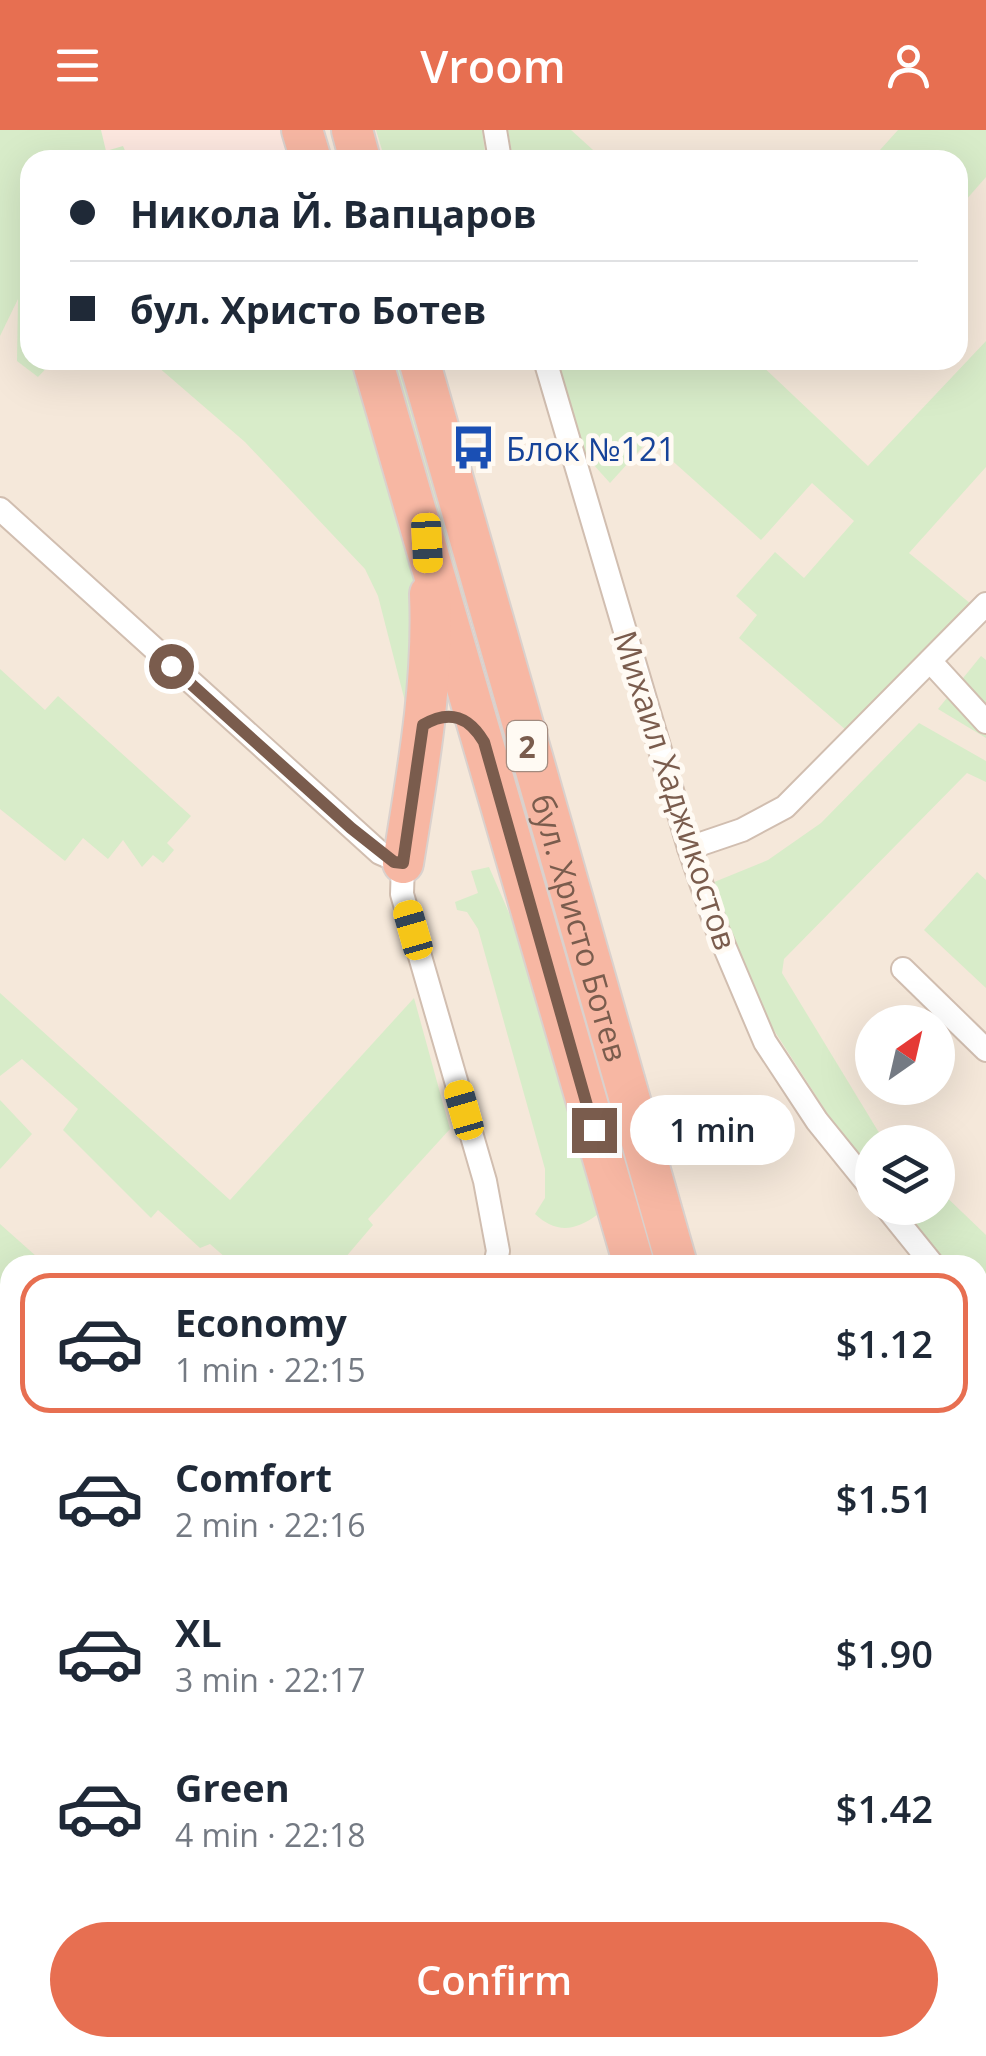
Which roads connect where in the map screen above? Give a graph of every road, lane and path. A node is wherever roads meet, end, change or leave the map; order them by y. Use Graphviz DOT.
graph roads {
  1 [pos="375,370"];
  2 [pos="421,370"];
  3 [pos="548,370"];
  4 [pos="0,509"];
  5 [pos="427,543"];
  6 [pos="487,595"];
  7 [pos="986,604"];
  8 [pos="454,632"];
  9 [pos="930,661"];
  10 [pos="429,666"];
  11 [pos="508,671"];
  12 [pos="986,722"];
  13 [pos="423,725"];
  14 [pos="484,742"];
  15 [pos="689,848"];
  16 [pos="403,863"];
  17 [pos="903,969"];
  18 [pos="986,1050"];
  19 [pos="855,1168"];
  20 [pos="901,1225"];
  21 [pos="497,1255"];
  22 [pos="631,1255"];
  23 [pos="674,1255"];
  24 [pos="925,1255"];
  1 -- 5 [label="highway, бул. Христо Ботев / 2"];
  2 -- 6 [label="highway, бул. Христо Ботев / 2"];
  3 -- 15 [label="street, Михаил Хаджикостов"];
  4 -- 16 [label="street"];
  5 -- 8 [label="highway, бул. Христо Ботев / 2"];
  5 -- 10 [label="highway"];
  6 -- 8 [label="highway"];
  6 -- 11 [label="highway, бул. Христо Ботев / 2"];
  7 -- 9 [label="street"];
  8 -- 10 [label="highway"];
  8 -- 11 [label="highway"];
  8 -- 14 [label="highway, бул. Христо Ботев / 2"];
  9 -- 12 [label="street"];
  9 -- 15 [label="street"];
  10 -- 13 [label="highway"];
  11 -- 23 [label="highway, бул. Христо Ботев / 2"];
  13 -- 14 [label="highway"];
  13 -- 16 [label="highway"];
  14 -- 22 [label="highway, бул. Христо Ботев / 2"];
  15 -- 19 [label="street, Михаил Хаджикостов"];
  16 -- 21 [label="street"];
  17 -- 18 [label="street"];
  20 -- 24 [label="street"];
}
